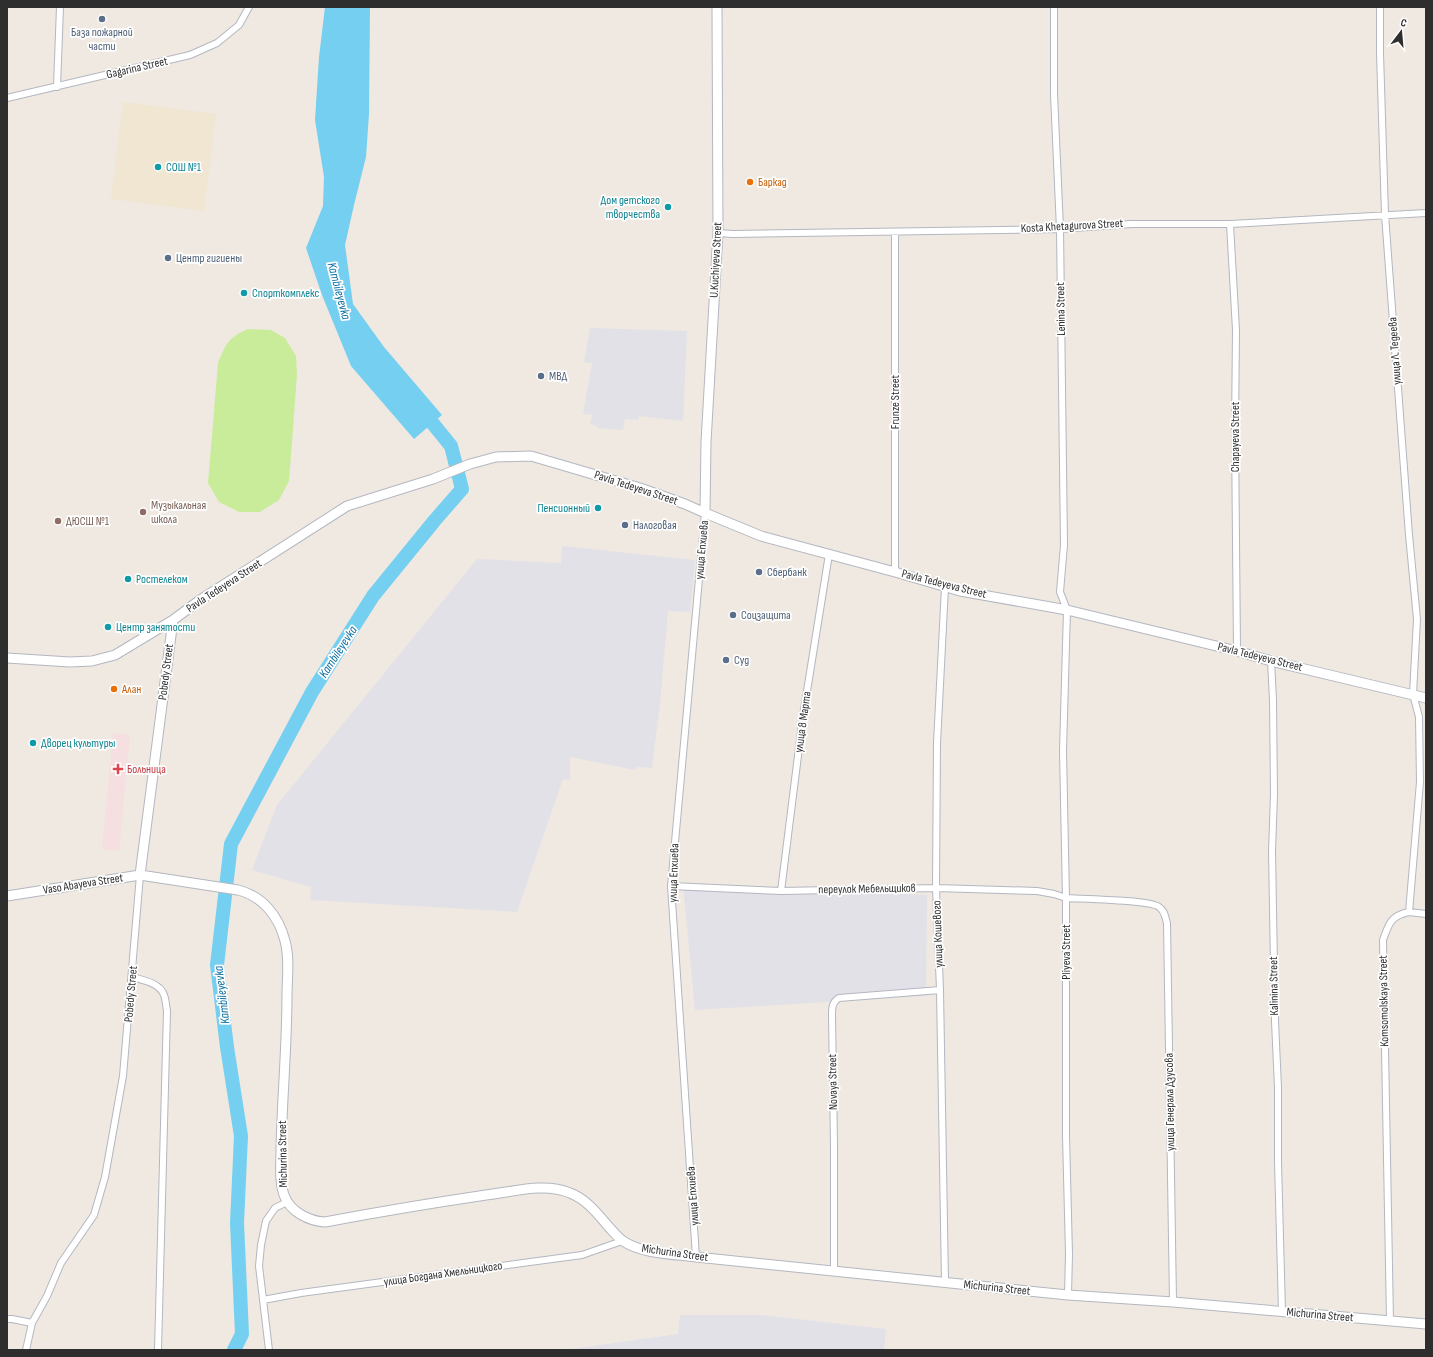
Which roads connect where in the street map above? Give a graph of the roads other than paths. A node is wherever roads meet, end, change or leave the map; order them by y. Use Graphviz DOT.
graph roads {
  1 [pos="60,7"];
  2 [pos="249,7"];
  3 [pos="717,7"];
  4 [pos="1054,7"];
  5 [pos="1380,7"];
  6 [pos="56,87"];
  7 [pos="7,98"];
  8 [pos="1426,213"];
  9 [pos="1385,215"];
  10 [pos="1230,224"];
  11 [pos="1060,229"];
  12 [pos="895,232"];
  13 [pos="718,233"];
  14 [pos="705,513"];
  15 [pos="829,554"];
  16 [pos="895,572"];
  17 [pos="945,587"];
  18 [pos="1066,610"];
  19 [pos="173,620"];
  20 [pos="1237,651"];
  21 [pos="7,658"];
  22 [pos="1271,661"];
  23 [pos="1413,694"];
  24 [pos="1426,698"];
  25 [pos="140,875"];
  26 [pos="671,886"];
  27 [pos="936,888"];
  28 [pos="238,890"];
  29 [pos="781,891"];
  30 [pos="7,896"];
  31 [pos="1066,898"];
  32 [pos="1158,906"];
  33 [pos="1409,912"];
  34 [pos="1426,914"];
  35 [pos="132,977"];
  36 [pos="940,990"];
  37 [pos="287,1202"];
  38 [pos="622,1241"];
  39 [pos="696,1257"];
  40 [pos="834,1271"];
  41 [pos="945,1282"];
  42 [pos="1068,1295"];
  43 [pos="263,1300"];
  44 [pos="1173,1302"];
  45 [pos="1282,1312"];
  46 [pos="7,1319"];
  47 [pos="1390,1321"];
  48 [pos="32,1323"];
  49 [pos="1426,1324"];
  50 [pos="26,1350"];
  51 [pos="158,1350"];
  52 [pos="269,1350"];
  1 -- 6 [label="street"];
  2 -- 6 [label="street, Gagarina Street"];
  3 -- 13 [label="street, U.Kuchiyeva Street"];
  4 -- 11 [label="street, Lenina Street"];
  5 -- 9 [label="street, улица Л. Тедеева"];
  6 -- 7 [label="street, Gagarina Street"];
  8 -- 9 [label="street, Kosta Khetagurova Street"];
  9 -- 10 [label="street, Kosta Khetagurova Street"];
  9 -- 23 [label="street, улица Л. Тедеева"];
  10 -- 11 [label="street, Kosta Khetagurova Street"];
  10 -- 20 [label="street, Chapayeva Street"];
  11 -- 12 [label="street, Kosta Khetagurova Street"];
  11 -- 18 [label="street, Lenina Street"];
  12 -- 13 [label="street, Kosta Khetagurova Street"];
  12 -- 16 [label="street, Frunze Street"];
  13 -- 14 [label="street, U.Kuchiyeva Street"];
  14 -- 15 [label="street, Pavla Tedeyeva Street"];
  14 -- 19 [label="street, Pavla Tedeyeva Street"];
  14 -- 26 [label="street, улица Епхиева"];
  15 -- 16 [label="street, Pavla Tedeyeva Street"];
  15 -- 29 [label="street, улица 8 Марта"];
  16 -- 17 [label="street, Pavla Tedeyeva Street"];
  17 -- 18 [label="street, Pavla Tedeyeva Street"];
  17 -- 27 [label="street, улица Кошевого"];
  18 -- 20 [label="street, Pavla Tedeyeva Street"];
  18 -- 31 [label="street, Pliyeva Street"];
  19 -- 21 [label="street, Pavla Tedeyeva Street"];
  19 -- 25 [label="street, Pobedy Street"];
  20 -- 22 [label="street, Pavla Tedeyeva Street"];
  22 -- 23 [label="street, Pavla Tedeyeva Street"];
  22 -- 45 [label="street, Kalinina Street"];
  23 -- 24 [label="street, Pavla Tedeyeva Street"];
  23 -- 33 [label="street"];
  25 -- 28 [label="street, Vaso Abayeva Street"];
  25 -- 30 [label="street, Vaso Abayeva Street"];
  25 -- 35 [label="street, Pobedy Street"];
  26 -- 29 [label="street, переулок Мебельщиков"];
  26 -- 39 [label="street, улица Епхиева"];
  27 -- 29 [label="street, переулок Мебельщиков"];
  27 -- 31 [label="street, переулок Мебельщиков"];
  27 -- 36 [label="street, улица Кошевого"];
  28 -- 37 [label="street, Michurina Street"];
  31 -- 32 [label="street, переулок Мебельщиков"];
  31 -- 42 [label="street, Pliyeva Street"];
  32 -- 44 [label="street, улица Генерала Дзусова"];
  33 -- 34 [label="street"];
  33 -- 47 [label="street, Komsomolskaya Street"];
  35 -- 48 [label="street, Pobedy Street"];
  35 -- 51 [label="street"];
  36 -- 40 [label="street, Novaya Street"];
  36 -- 41 [label="street, улица Кошевого"];
  37 -- 38 [label="street, Michurina Street"];
  37 -- 43 [label="street"];
  38 -- 39 [label="street, Michurina Street"];
  38 -- 43 [label="street, улица Богдана Хмельницкого"];
  39 -- 40 [label="street, Michurina Street"];
  40 -- 41 [label="street, Michurina Street"];
  41 -- 42 [label="street, Michurina Street"];
  42 -- 44 [label="street, Michurina Street"];
  43 -- 52 [label="street"];
  44 -- 45 [label="street, Michurina Street"];
  45 -- 47 [label="street, Michurina Street"];
  46 -- 48 [label="street"];
  47 -- 49 [label="street, Michurina Street"];
  48 -- 50 [label="street, Pobedy Street"];
}
